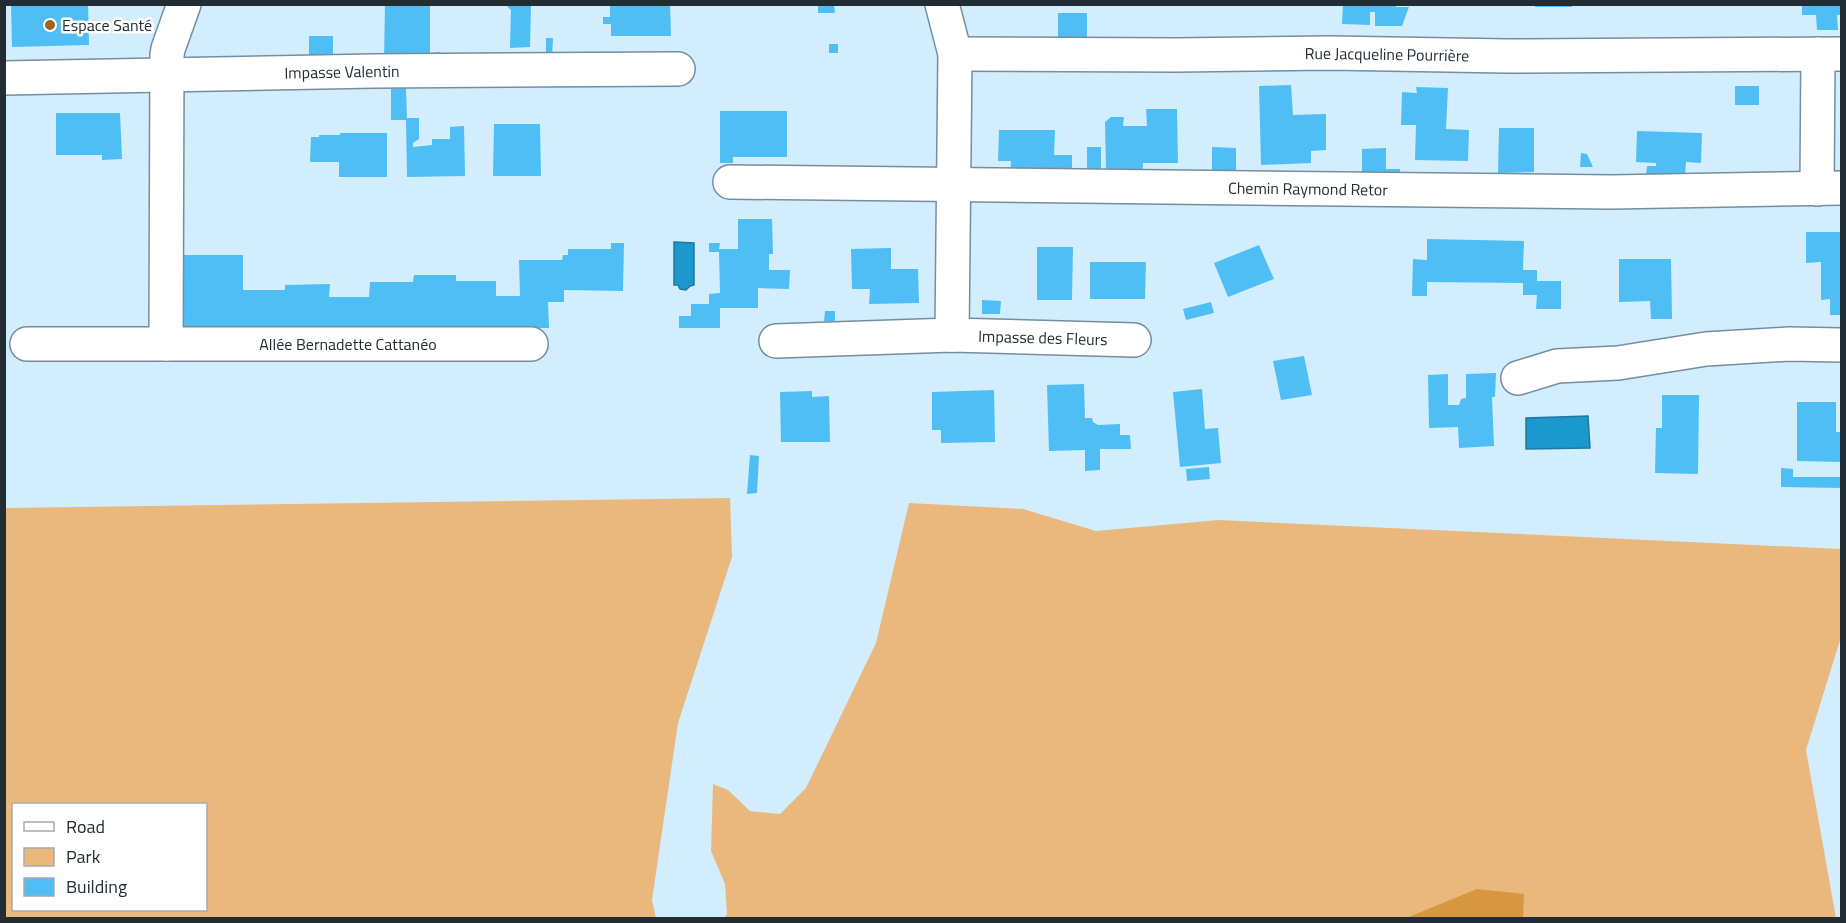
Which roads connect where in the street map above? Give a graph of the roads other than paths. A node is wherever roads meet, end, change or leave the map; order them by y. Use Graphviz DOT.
graph roads {
  1 [pos="184,4"];
  2 [pos="942,4"];
  3 [pos="955,54"];
  4 [pos="1830,54"];
  5 [pos="678,69"];
  6 [pos="167,75"];
  7 [pos="4,78"];
  8 [pos="730,182"];
  9 [pos="955,185"];
  10 [pos="1829,188"];
  11 [pos="952,335"];
  12 [pos="1134,340"];
  13 [pos="776,341"];
  14 [pos="27,344"];
  15 [pos="166,344"];
  16 [pos="531,344"];
  17 [pos="1842,345"];
  18 [pos="1518,378"];
  1 -- 6 [label="street"];
  2 -- 3 [label="street"];
  3 -- 4 [label="street, Rue Jacqueline Pourrière"];
  3 -- 9 [label="street"];
  4 -- 10 [label="street, Rue Jacqueline Pourrière"];
  5 -- 6 [label="street, Impasse Valentin"];
  6 -- 7 [label="street, Impasse Valentin"];
  6 -- 15 [label="street"];
  8 -- 9 [label="street, Chemin Raymond Retor"];
  9 -- 10 [label="street, Chemin Raymond Retor"];
  9 -- 11 [label="street"];
  11 -- 12 [label="street, Impasse des Fleurs"];
  11 -- 13 [label="street, Impasse des Fleurs"];
  14 -- 15 [label="street, Allée Bernadette Cattanéo"];
  15 -- 16 [label="street, Allée Bernadette Cattanéo"];
  17 -- 18 [label="street"];
}
